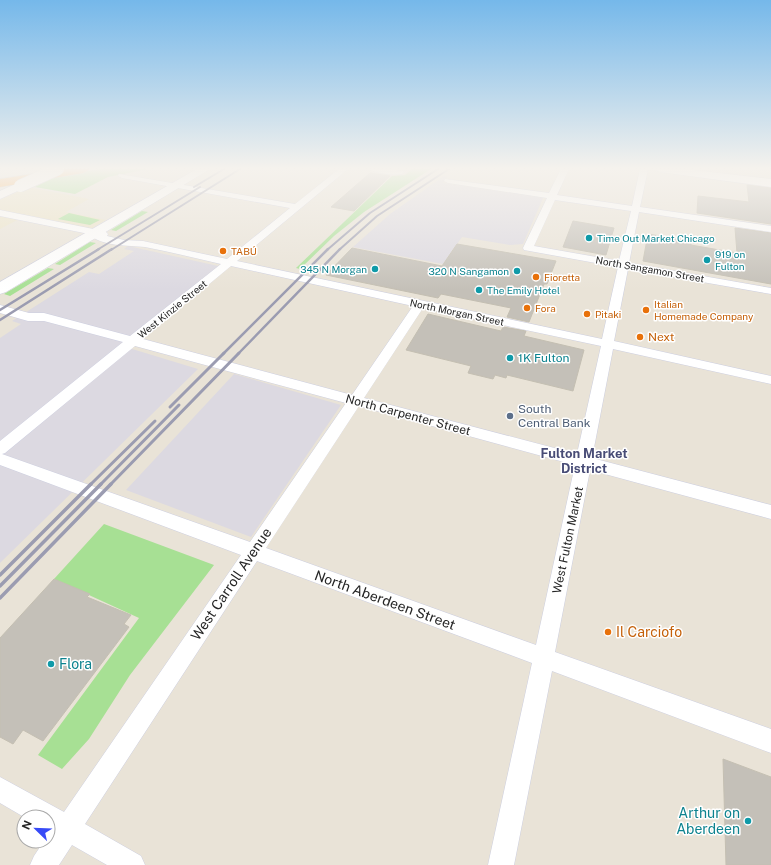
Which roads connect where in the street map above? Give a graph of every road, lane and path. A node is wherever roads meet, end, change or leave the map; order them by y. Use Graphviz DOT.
graph roads {
  1 [pos="136,209"];
  2 [pos="294,209"];
  3 [pos="546,209"];
  4 [pos="635,209"];
  5 [pos="643,209"];
  6 [pos="0,213"];
  7 [pos="771,230"];
  8 [pos="94,234"];
  9 [pos="229,263"];
  10 [pos="624,265"];
  11 [pos="0,289"];
  12 [pos="771,291"];
  13 [pos="0,302"];
  14 [pos="420,304"];
  15 [pos="0,309"];
  16 [pos="44,318"];
  17 [pos="132,341"];
  18 [pos="607,344"];
  19 [pos="771,380"];
  20 [pos="354,401"];
  21 [pos="0,449"];
  22 [pos="0,459"];
  23 [pos="584,462"];
  24 [pos="771,512"];
  25 [pos="254,552"];
  26 [pos="543,658"];
  27 [pos="771,741"];
  28 [pos="0,789"];
  29 [pos="68,828"];
  30 [pos="43,865"];
  31 [pos="132,865"];
  32 [pos="501,865"];
  1 -- 8 [label="street"];
  2 -- 9 [label="street, West Kinzie Street"];
  3 -- 10 [label="street, North Sangamon Street"];
  4 -- 10 [label="street, West Fulton Market"];
  5 -- 7 [label="street"];
  6 -- 8 [label="street, North Morgan Street"];
  8 -- 9 [label="street, North Morgan Street"];
  8 -- 11 [label="street"];
  9 -- 14 [label="street, North Morgan Street"];
  9 -- 17 [label="street, West Kinzie Street"];
  10 -- 12 [label="street, North Sangamon Street"];
  10 -- 18 [label="street, West Fulton Market"];
  13 -- 16 [label="street, North Carpenter Street"];
  14 -- 18 [label="street, North Morgan Street"];
  14 -- 20 [label="street, West Carroll Avenue"];
  15 -- 16 [label="street, North Carpenter Street"];
  16 -- 17 [label="street, North Carpenter Street"];
  17 -- 20 [label="street, North Carpenter Street"];
  17 -- 21 [label="street, West Kinzie Street"];
  18 -- 19 [label="street, North Morgan Street"];
  18 -- 23 [label="street, West Fulton Market"];
  20 -- 23 [label="street, North Carpenter Street"];
  20 -- 25 [label="street, West Carroll Avenue"];
  22 -- 25 [label="street, North Aberdeen Street"];
  23 -- 24 [label="street, North Carpenter Street"];
  23 -- 26 [label="street, West Fulton Market"];
  25 -- 26 [label="street, North Aberdeen Street"];
  25 -- 29 [label="street, West Carroll Avenue"];
  26 -- 27 [label="street, North Aberdeen Street"];
  26 -- 32 [label="street, West Fulton Market"];
  28 -- 29 [label="street"];
  29 -- 30 [label="street, West Carroll Avenue"];
  29 -- 31 [label="street"];
}
